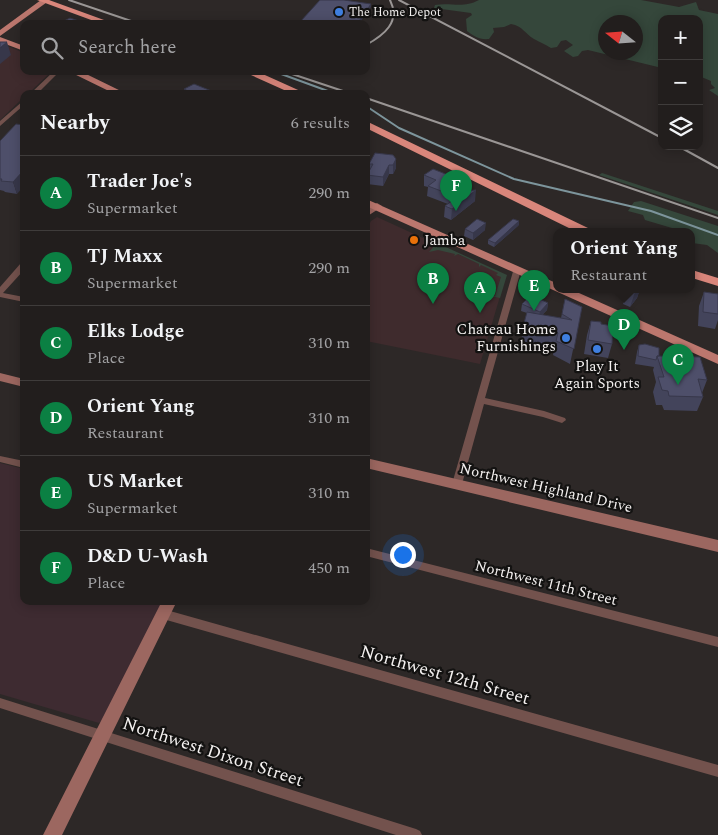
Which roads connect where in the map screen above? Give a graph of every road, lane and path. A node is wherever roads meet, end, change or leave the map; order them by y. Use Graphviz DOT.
graph roads {
  1 [pos="44,0"];
  2 [pos="100,20"];
  3 [pos="0,34"];
  4 [pos="0,39"];
  5 [pos="0,45"];
  6 [pos="20,48"];
  7 [pos="53,75"];
  8 [pos="81,75"];
  9 [pos="257,75"];
  10 [pos="37,90"];
  11 [pos="114,90"];
  12 [pos="292,90"];
  13 [pos="20,106"];
  14 [pos="0,124"];
  15 [pos="370,126"];
  16 [pos="372,204"];
  17 [pos="578,228"];
  18 [pos="20,270"];
  19 [pos="517,270"];
  20 [pos="695,275"];
  21 [pos="718,282"];
  22 [pos="553,286"];
  23 [pos="0,293"];
  24 [pos="569,293"];
  25 [pos="20,299"];
  26 [pos="718,360"];
  27 [pos="0,378"];
  28 [pos="20,382"];
  29 [pos="481,400"];
  30 [pos="562,420"];
  31 [pos="0,459"];
  32 [pos="20,464"];
  33 [pos="370,464"];
  34 [pos="457,484"];
  35 [pos="718,546"];
  36 [pos="370,553"];
  37 [pos="166,608"];
  38 [pos="718,642"];
  39 [pos="0,703"];
  40 [pos="102,735"];
  41 [pos="718,771"];
  42 [pos="52,835"];
  43 [pos="416,835"];
  1 -- 2 [label="highway"];
  1 -- 3 [label="main road"];
  4 -- 6 [label="main road"];
  5 -- 6 [label="main road"];
  7 -- 10 [label="street"];
  8 -- 11 [label="main road"];
  9 -- 12 [label="highway"];
  13 -- 14 [label="street"];
  15 -- 17 [label="highway"];
  16 -- 19 [label="main road"];
  18 -- 23 [label="street"];
  19 -- 22 [label="main road"];
  19 -- 29 [label="street"];
  20 -- 21 [label="highway"];
  23 -- 25 [label="street"];
  24 -- 26 [label="main road"];
  27 -- 28 [label="street"];
  29 -- 30 [label="street"];
  29 -- 34 [label="street"];
  31 -- 32 [label="street"];
  33 -- 34 [label="street, Northwest Highland Drive"];
  34 -- 35 [label="street, Northwest Highland Drive"];
  36 -- 38 [label="street, Northwest 11th Street"];
  37 -- 40 [label="street"];
  37 -- 41 [label="street, Northwest 12th Street"];
  39 -- 40 [label="street, Northwest Dixon Street"];
  40 -- 42 [label="street"];
  40 -- 43 [label="street, Northwest Dixon Street"];
}
